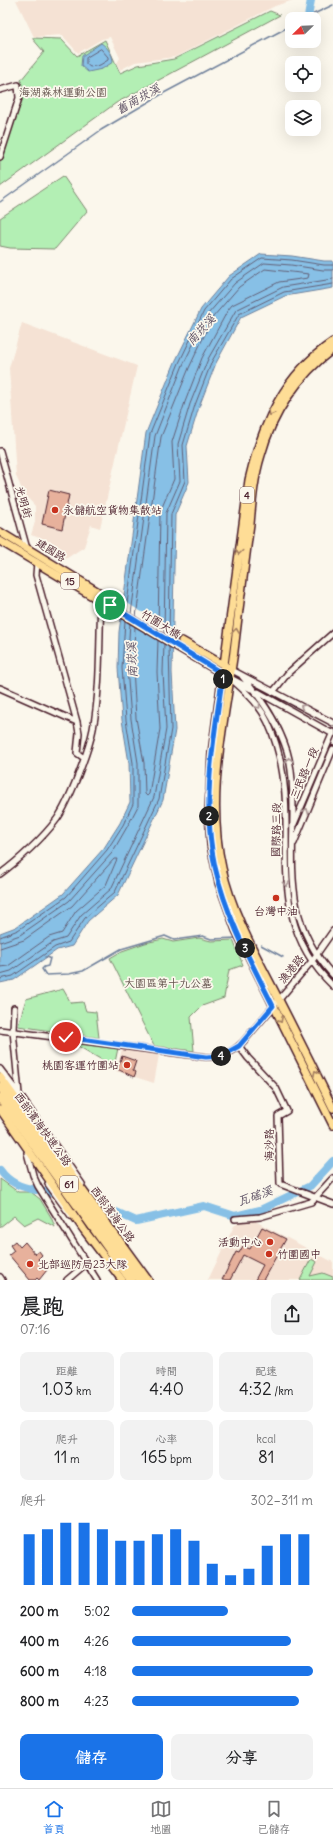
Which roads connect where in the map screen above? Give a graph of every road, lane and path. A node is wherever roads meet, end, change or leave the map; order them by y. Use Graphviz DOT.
graph roads {
  1 [pos="0,90"];
  2 [pos="0,157"];
  3 [pos="333,342"];
  4 [pos="333,350"];
  5 [pos="0,451"];
  6 [pos="0,532"];
  7 [pos="0,541"];
  8 [pos="27,547"];
  9 [pos="30,558"];
  10 [pos="37,562"];
  11 [pos="101,600"];
  12 [pos="110,602"];
  13 [pos="333,633"];
  14 [pos="182,645"];
  15 [pos="224,666"];
  16 [pos="232,670"];
  17 [pos="223,674"];
  18 [pos="242,676"];
  19 [pos="230,678"];
  20 [pos="0,688"];
  21 [pos="255,691"];
  22 [pos="273,692"];
  23 [pos="77,722"];
  24 [pos="333,723"];
  25 [pos="333,733"];
  26 [pos="333,750"];
  27 [pos="84,758"];
  28 [pos="293,827"];
  29 [pos="286,845"];
  30 [pos="292,848"];
  31 [pos="0,874"];
  32 [pos="333,931"];
  33 [pos="314,957"];
  34 [pos="333,975"];
  35 [pos="333,986"];
  36 [pos="279,1000"];
  37 [pos="273,1006"];
  38 [pos="14,1008"];
  39 [pos="0,1030"];
  40 [pos="13,1031"];
  41 [pos="239,1046"];
  42 [pos="0,1069"];
  43 [pos="0,1077"];
  44 [pos="0,1087"];
  45 [pos="20,1094"];
  46 [pos="0,1098"];
  47 [pos="333,1108"];
  48 [pos="0,1109"];
  49 [pos="0,1114"];
  50 [pos="333,1125"];
  51 [pos="27,1153"];
  52 [pos="333,1178"];
  53 [pos="313,1197"];
  54 [pos="333,1204"];
  55 [pos="235,1219"];
  56 [pos="84,1230"];
  57 [pos="87,1263"];
  58 [pos="138,1268"];
  59 [pos="0,1277"];
  60 [pos="2,1280"];
  61 [pos="67,1280"];
  62 [pos="97,1280"];
  63 [pos="122,1280"];
  64 [pos="131,1280"];
  65 [pos="140,1280"];
  66 [pos="148,1280"];
  1 -- 2 [label="street"];
  3 -- 15 [label="main road, 4, one-way"];
  16 -- 4 [label="main road, 4, one-way"];
  5 -- 8 [label="street, 光明街"];
  6 -- 8 [label="main road, 建國路 / 15"];
  7 -- 9 [label="main road, 建國路 / 15"];
  8 -- 9 [label="street, 光明街"];
  8 -- 12 [label="main road, 建國路 / 15"];
  9 -- 10 [label="main road, 建國路 / 15"];
  10 -- 11 [label="main road, 建國路 / 15"];
  10 -- 23 [label="street"];
  11 -- 12 [label="main road, 建國路 / 15"];
  11 -- 27 [label="street"];
  12 -- 14 [label="main road, 竹圍大橋 / 15"];
  13 -- 22 [label="street"];
  14 -- 15 [label="main road, 15"];
  14 -- 17 [label="main road, 15"];
  15 -- 16 [label="main road, 15"];
  15 -- 17 [label="main road, 4"];
  16 -- 18 [label="street"];
  16 -- 19 [label="main road, 4"];
  17 -- 19 [label="street"];
  17 -- 37 [label="main road, 4"];
  18 -- 21 [label="street, 國際路三段"];
  18 -- 22 [label="street"];
  19 -- 21 [label="street"];
  19 -- 29 [label="street, 國際路三段, one-way"];
  19 -- 36 [label="main road, 4"];
  20 -- 23 [label="street"];
  21 -- 25 [label="street"];
  28 -- 21 [label="street, 國際路三段, one-way"];
  24 -- 22 [label="street, one-way"];
  23 -- 27 [label="street"];
  25 -- 28 [label="street, 三民路一段"];
  30 -- 26 [label="street, 三民路一段, one-way"];
  27 -- 31 [label="street"];
  28 -- 29 [label="street, 三民路一段"];
  28 -- 30 [label="street, 國際路三段"];
  29 -- 33 [label="street, 國際路三段, one-way"];
  30 -- 33 [label="street, 國際路三段"];
  32 -- 33 [label="street, 漁港路"];
  33 -- 34 [label="street, 國際路三段"];
  33 -- 35 [label="street, 國際路三段"];
  33 -- 36 [label="street, 漁港路"];
  36 -- 37 [label="street, 漁港路"];
  47 -- 36 [label="main road, 4, one-way"];
  37 -- 41 [label="street, 漁港路"];
  37 -- 50 [label="main road, 4, one-way"];
  38 -- 40 [label="street"];
  39 -- 40 [label="street, 漁港路"];
  40 -- 41 [label="street, 漁港路"];
  40 -- 45 [label="street"];
  41 -- 53 [label="street, 海沙路"];
  42 -- 45 [label="street"];
  43 -- 58 [label="main road, 西部濱海公路 / 61"];
  44 -- 65 [label="highway, 西部濱海快速公路 / 61"];
  45 -- 58 [label="street"];
  46 -- 64 [label="highway, 西部濱海快速公路 / 61"];
  48 -- 56 [label="main road, 61"];
  49 -- 51 [label="street"];
  51 -- 56 [label="street"];
  51 -- 57 [label="street"];
  52 -- 53 [label="street"];
  53 -- 54 [label="street"];
  53 -- 55 [label="street"];
  56 -- 63 [label="main road, 61"];
  57 -- 61 [label="street"];
  57 -- 62 [label="street"];
  58 -- 66 [label="main road, 61"];
  59 -- 60 [label="street"];
}
